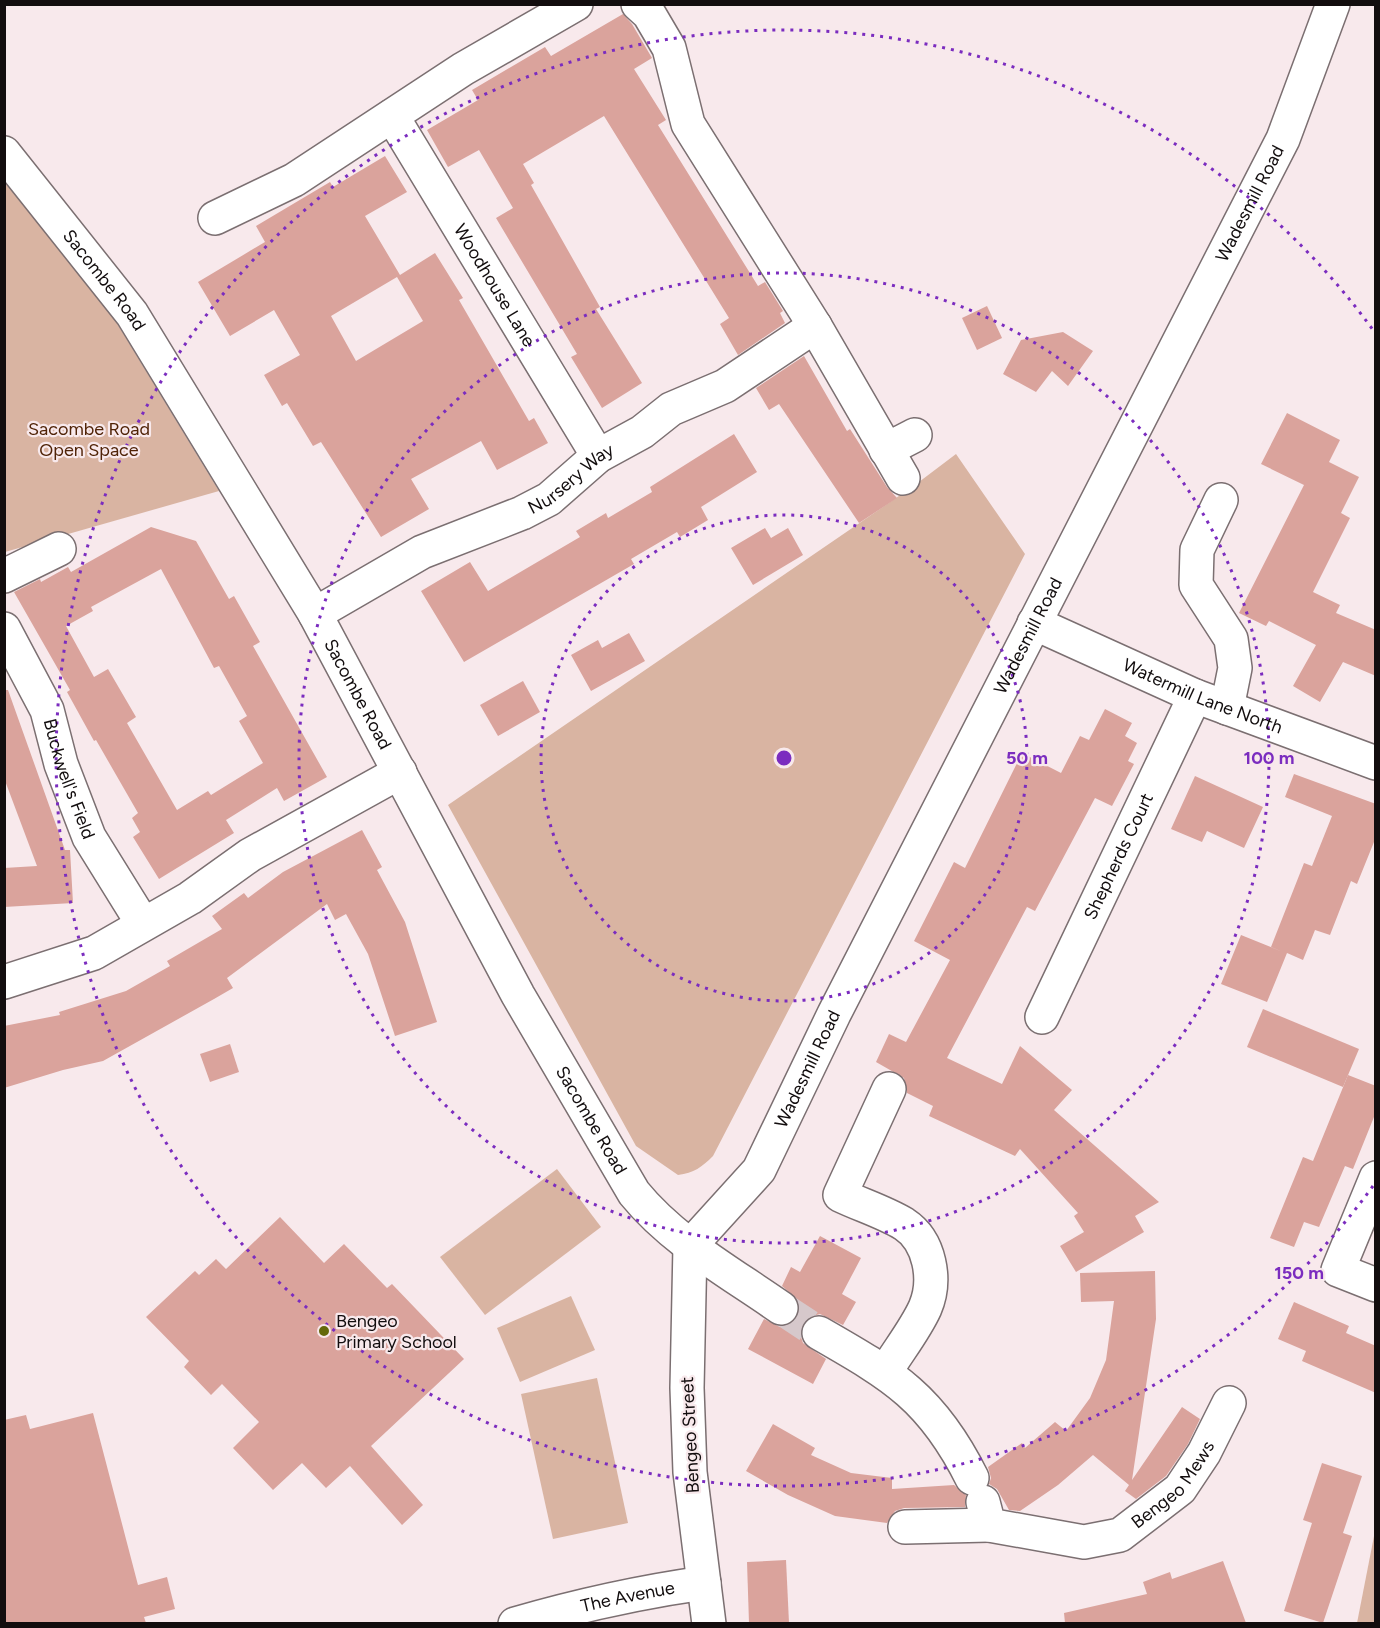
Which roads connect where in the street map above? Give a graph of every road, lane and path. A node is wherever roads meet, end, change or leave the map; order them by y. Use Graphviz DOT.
graph roads {
  1 [pos="576,4"];
  2 [pos="638,4"];
  3 [pos="1333,4"];
  4 [pos="392,116"];
  5 [pos="4,153"];
  6 [pos="215,218"];
  7 [pos="814,326"];
  8 [pos="915,435"];
  9 [pos="598,456"];
  10 [pos="1221,500"];
  11 [pos="59,549"];
  12 [pos="4,576"];
  13 [pos="315,614"];
  14 [pos="1034,623"];
  15 [pos="4,629"];
  16 [pos="1195,696"];
  17 [pos="1227,708"];
  18 [pos="1376,763"];
  19 [pos="400,772"];
  20 [pos="143,924"];
  21 [pos="4,982"];
  22 [pos="1042,1017"];
  23 [pos="889,1089"];
  24 [pos="1376,1178"];
  25 [pos="690,1246"];
  26 [pos="1376,1285"];
  27 [pos="781,1308"];
  28 [pos="819,1333"];
  29 [pos="886,1371"];
  30 [pos="1229,1403"];
  31 [pos="981,1502"];
  32 [pos="905,1527"];
  33 [pos="704,1583"];
  34 [pos="515,1623"];
  35 [pos="709,1623"];
  1 -- 4 [label="street"];
  2 -- 7 [label="street"];
  3 -- 14 [label="street, Wadesmill Road"];
  4 -- 6 [label="street"];
  4 -- 9 [label="street, Woodhouse Lane"];
  5 -- 13 [label="street, Sacombe Road"];
  7 -- 8 [label="street"];
  7 -- 9 [label="street, Nursery Way"];
  9 -- 13 [label="street, Nursery Way"];
  10 -- 17 [label="street"];
  11 -- 12 [label="street"];
  13 -- 19 [label="street, Sacombe Road"];
  14 -- 16 [label="street, Watermill Lane North"];
  14 -- 25 [label="street, Wadesmill Road"];
  15 -- 20 [label="street, Buckwell's Field"];
  16 -- 17 [label="street, Watermill Lane North"];
  16 -- 22 [label="street, Shepherds Court"];
  17 -- 18 [label="street, Watermill Lane North"];
  19 -- 20 [label="street"];
  19 -- 25 [label="street, Sacombe Road"];
  20 -- 21 [label="street"];
  23 -- 29 [label="street"];
  24 -- 26 [label="street"];
  25 -- 27 [label="street"];
  25 -- 33 [label="street, Bengeo Street"];
  28 -- 29 [label="street"];
  29 -- 31 [label="street"];
  30 -- 31 [label="street, Bengeo Mews"];
  31 -- 32 [label="street, Bengeo Mews"];
  33 -- 34 [label="street, The Avenue"];
  33 -- 35 [label="street, Bengeo Street"];
}
